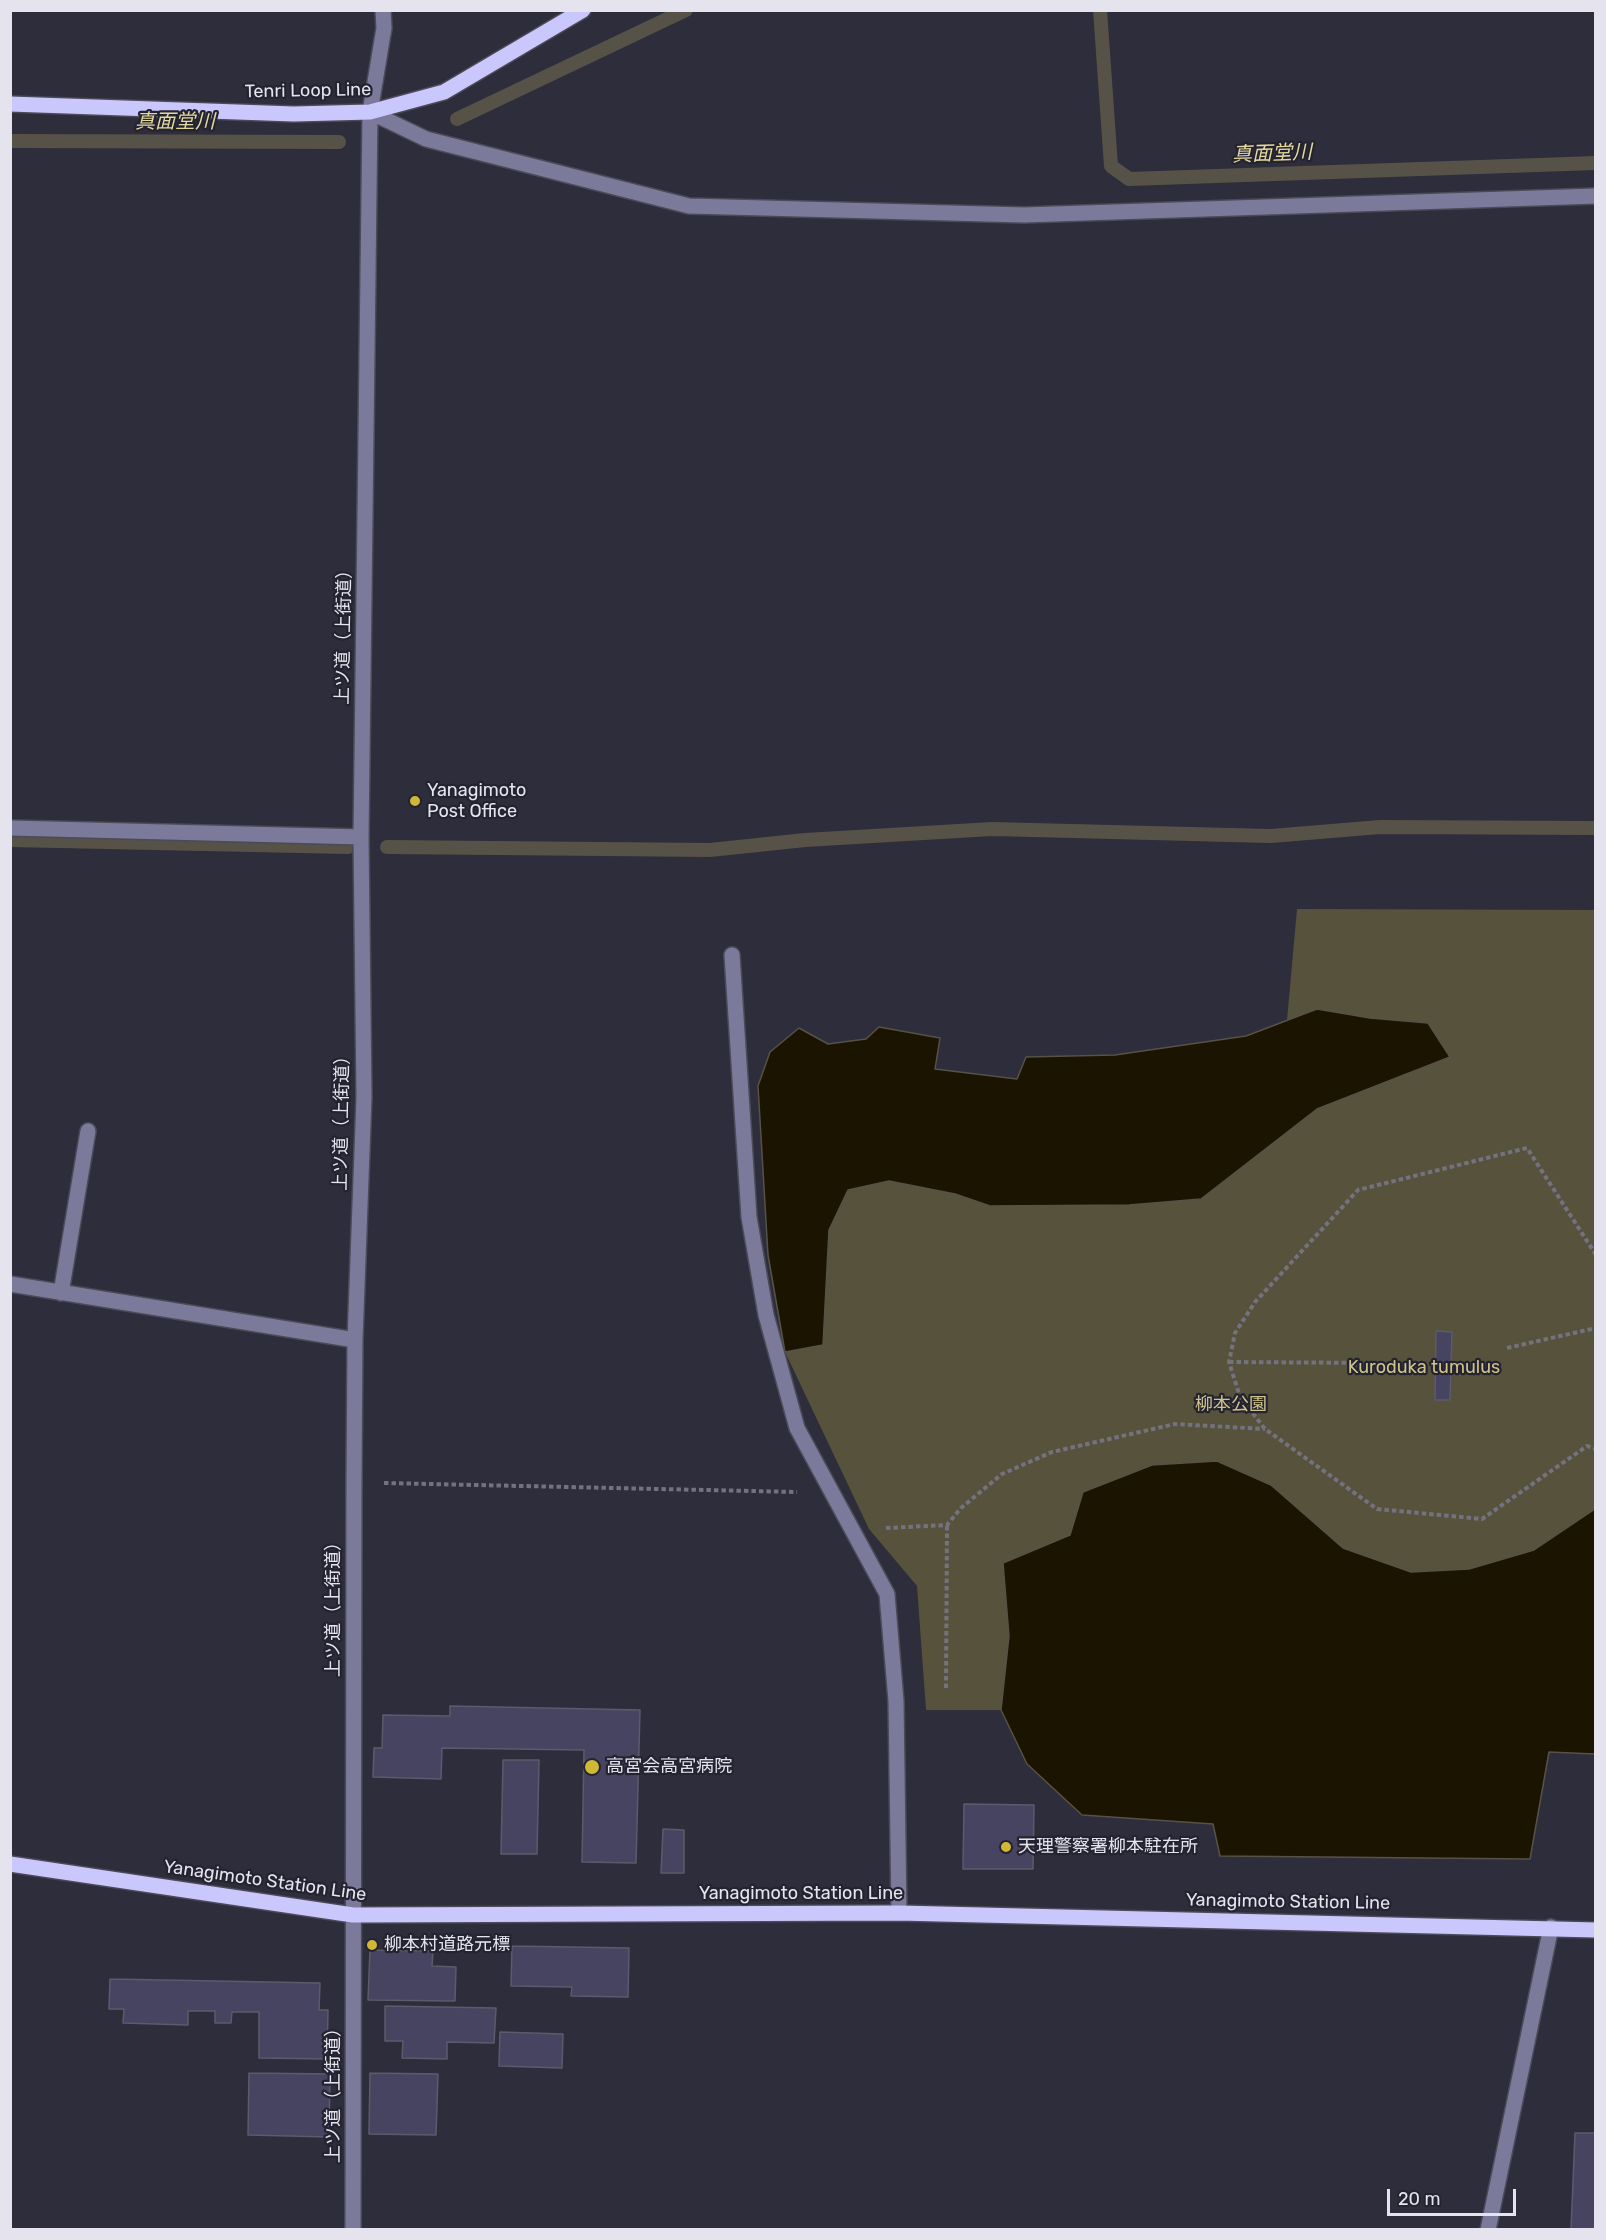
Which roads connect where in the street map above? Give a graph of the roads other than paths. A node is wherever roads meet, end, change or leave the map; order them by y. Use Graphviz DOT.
graph roads {
  1 [pos="383,10"];
  2 [pos="583,10"];
  3 [pos="10,104"];
  4 [pos="370,112"];
  5 [pos="1596,196"];
  6 [pos="10,828"];
  7 [pos="361,837"];
  8 [pos="732,955"];
  9 [pos="88,1131"];
  10 [pos="10,1284"];
  11 [pos="61,1293"];
  12 [pos="355,1340"];
  13 [pos="10,1864"];
  14 [pos="899,1913"];
  15 [pos="353,1915"];
  16 [pos="1551,1927"];
  17 [pos="1596,1930"];
  18 [pos="353,2229"];
  19 [pos="1488,2229"];
  1 -- 4 [label="street, 上ツ道（上街道）"];
  2 -- 4 [label="main road, Tenri Loop Line"];
  3 -- 4 [label="main road, Tenri Loop Line"];
  4 -- 5 [label="street"];
  4 -- 7 [label="street, 上ツ道（上街道）"];
  6 -- 7 [label="street"];
  7 -- 12 [label="street, 上ツ道（上街道）"];
  8 -- 14 [label="street"];
  9 -- 11 [label="street"];
  10 -- 11 [label="street"];
  11 -- 12 [label="street"];
  12 -- 15 [label="street, 上ツ道（上街道）"];
  13 -- 15 [label="main road, Yanagimoto Station Line"];
  14 -- 15 [label="main road, Yanagimoto Station Line"];
  14 -- 16 [label="main road, Yanagimoto Station Line"];
  15 -- 18 [label="street, 上ツ道（上街道）"];
  16 -- 17 [label="main road, Yanagimoto Station Line"];
  16 -- 19 [label="street"];
}
